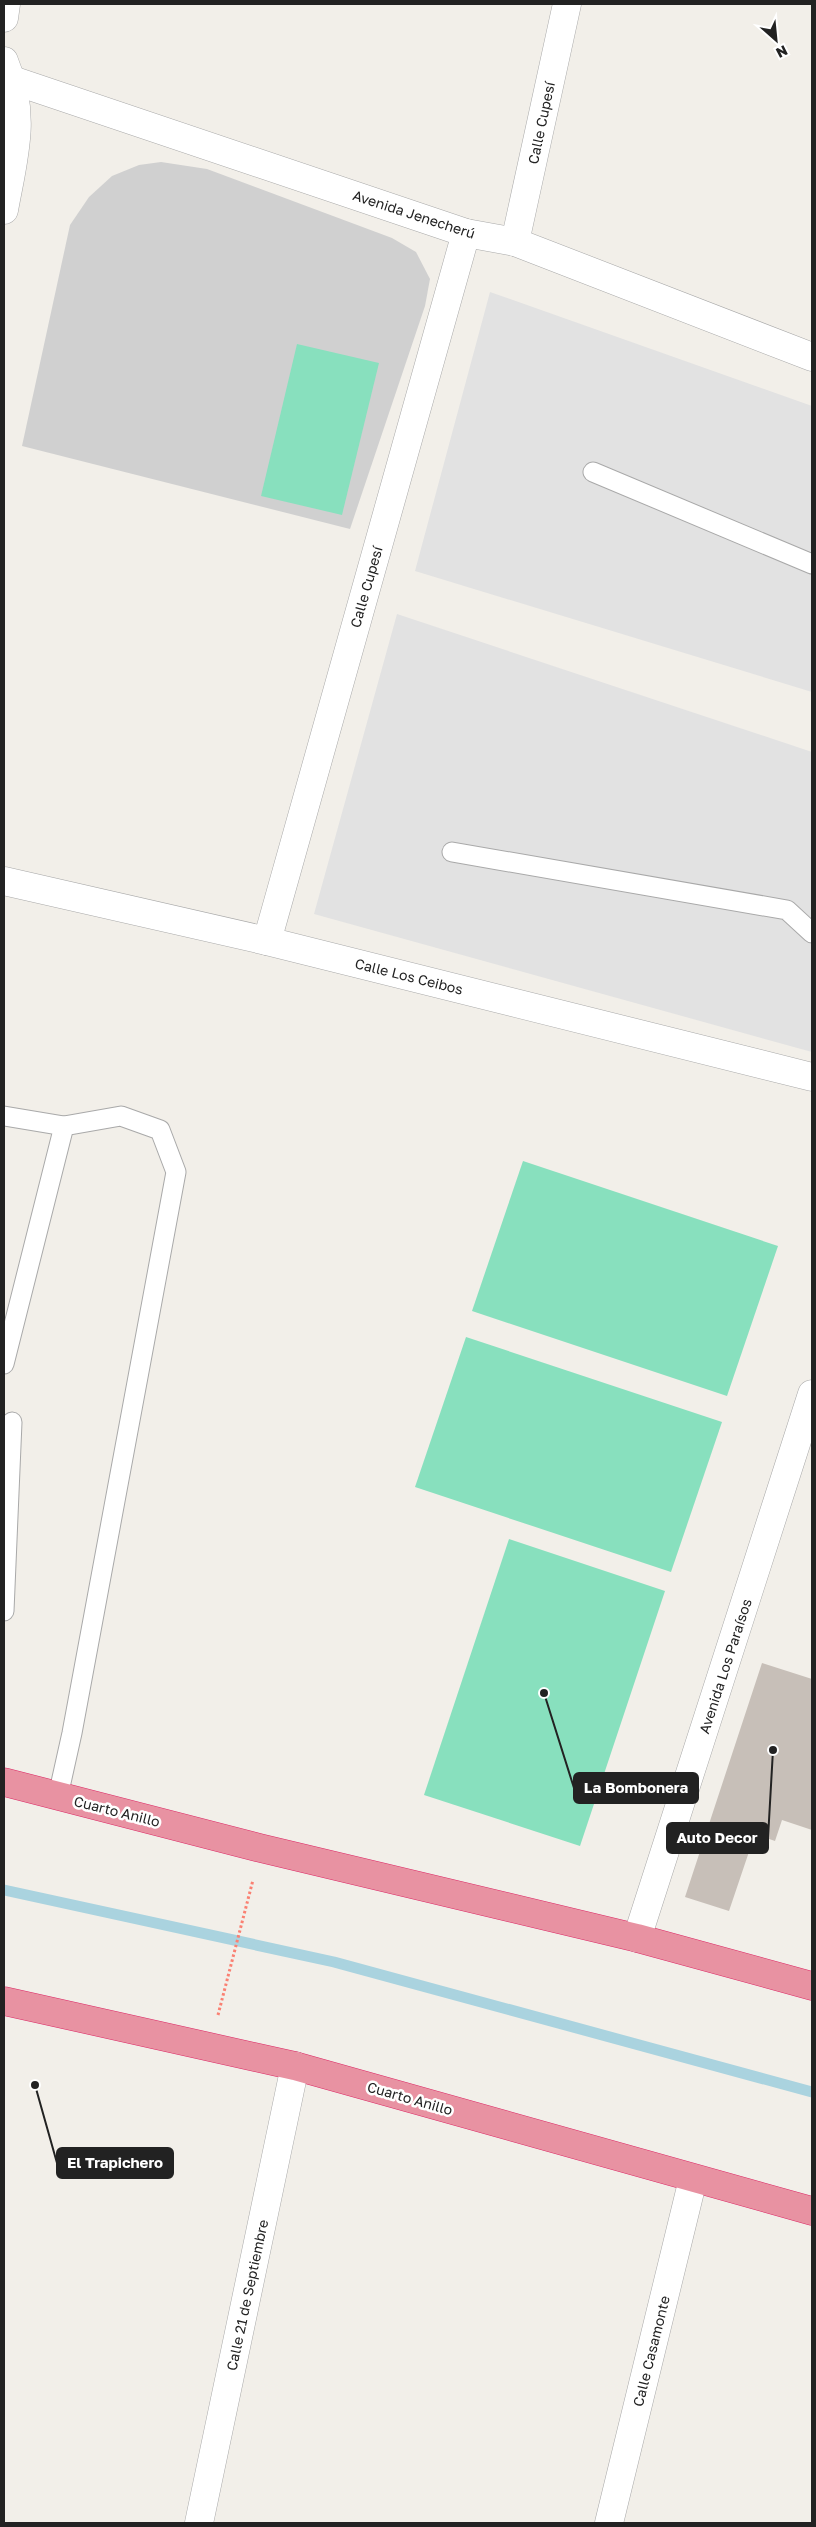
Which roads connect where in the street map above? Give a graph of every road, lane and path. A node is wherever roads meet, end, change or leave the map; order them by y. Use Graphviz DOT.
graph roads {
  1 [pos="6,4"];
  2 [pos="567,4"];
  3 [pos="4,18"];
  4 [pos="8,70"];
  5 [pos="4,210"];
  6 [pos="466,233"];
  7 [pos="516,242"];
  8 [pos="812,357"];
  9 [pos="593,472"];
  10 [pos="812,564"];
  11 [pos="452,852"];
  12 [pos="4,881"];
  13 [pos="812,933"];
  14 [pos="266,941"];
  15 [pos="812,1077"];
  16 [pos="4,1116"];
  17 [pos="64,1126"];
  18 [pos="4,1364"];
  19 [pos="812,1394"];
  20 [pos="12,1422"];
  21 [pos="4,1611"];
  22 [pos="4,1782"];
  23 [pos="58,1796"];
  24 [pos="260,1848"];
  25 [pos="637,1938"];
  26 [pos="812,1986"];
  27 [pos="4,2001"];
  28 [pos="211,2045"];
  29 [pos="295,2066"];
  30 [pos="694,2178"];
  31 [pos="812,2211"];
  32 [pos="198,2523"];
  33 [pos="609,2523"];
  1 -- 3 [label="street"];
  2 -- 7 [label="street, Calle Cupesí"];
  4 -- 5 [label="street"];
  4 -- 6 [label="street, Avenida Jenecherú"];
  6 -- 7 [label="street, Avenida Jenecherú"];
  6 -- 14 [label="street, Calle Cupesí"];
  7 -- 8 [label="street, Avenida Jenecherú"];
  9 -- 10 [label="lane"];
  11 -- 13 [label="lane"];
  12 -- 14 [label="street, Calle Los Ceibos"];
  14 -- 15 [label="street, Calle Los Ceibos"];
  16 -- 17 [label="lane"];
  17 -- 18 [label="lane"];
  17 -- 23 [label="lane"];
  19 -- 25 [label="street, Avenida Los Paraísos"];
  20 -- 21 [label="lane"];
  22 -- 23 [label="highway, Cuarto Anillo"];
  23 -- 24 [label="highway, Cuarto Anillo"];
  24 -- 25 [label="highway, Cuarto Anillo"];
  24 -- 28 [label="path"];
  25 -- 26 [label="highway, Cuarto Anillo"];
  27 -- 28 [label="highway, Cuarto Anillo"];
  28 -- 29 [label="highway, Cuarto Anillo"];
  29 -- 30 [label="highway, Cuarto Anillo"];
  29 -- 32 [label="street, Calle 21 de Septiembre"];
  30 -- 31 [label="highway, Cuarto Anillo"];
  30 -- 33 [label="street, Calle Casamonte"];
}
